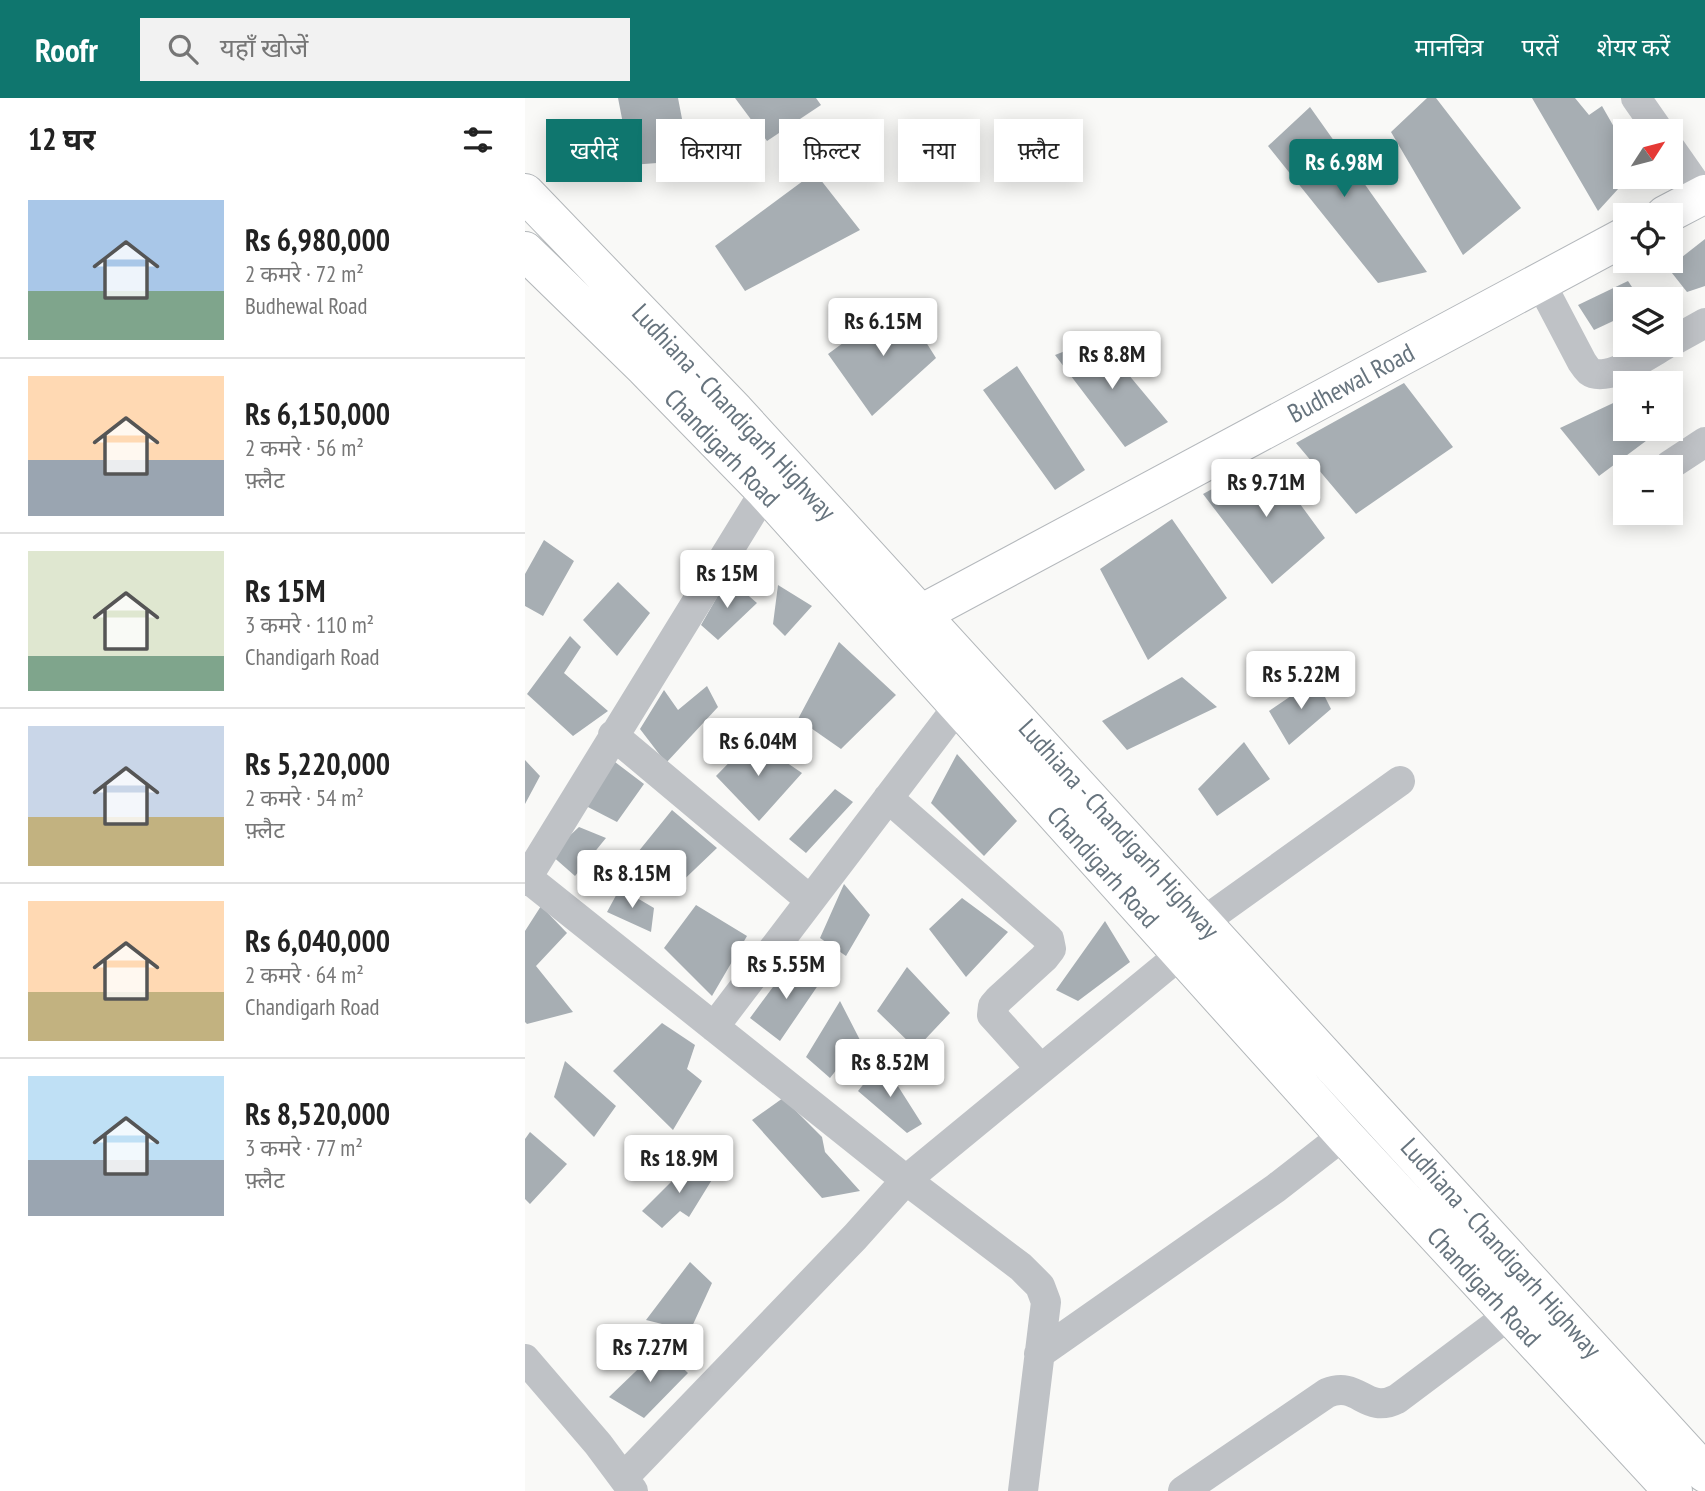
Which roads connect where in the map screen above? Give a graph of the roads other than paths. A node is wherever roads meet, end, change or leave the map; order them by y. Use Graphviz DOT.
graph roads {
  1 [pos="1636,98"];
  2 [pos="1651,119"];
  3 [pos="1683,165"];
  4 [pos="525,193"];
  5 [pos="1704,194"];
  6 [pos="1683,205"];
  7 [pos="1613,243"];
  8 [pos="525,251"];
  9 [pos="1540,282"];
  10 [pos="1705,323"];
  11 [pos="1683,335"];
  12 [pos="1642,357"];
  13 [pos="1705,442"];
  14 [pos="1683,456"];
  15 [pos="765,491"];
  16 [pos="907,621"];
  17 [pos="959,705"];
  18 [pos="613,735"];
  19 [pos="1400,782"];
  20 [pos="888,798"];
  21 [pos="526,879"];
  22 [pos="810,900"];
  23 [pos="1203,922"];
  24 [pos="1181,954"];
  25 [pos="714,1027"];
  26 [pos="1041,1069"];
  27 [pos="1344,1135"];
  28 [pos="906,1180"];
  29 [pos="1509,1315"];
  30 [pos="1039,1354"];
  31 [pos="525,1360"];
  32 [pos="1705,1472"];
  33 [pos="628,1484"];
  34 [pos="1023,1491"];
  35 [pos="1183,1491"];
  36 [pos="1673,1491"];
  1 -- 2 [label="street"];
  3 -- 5 [label="street"];
  4 -- 16 [label="main road, Ludhiana - Chandigarh Highway"];
  5 -- 6 [label="main road"];
  7 -- 9 [label="main road, Budhewal Road"];
  8 -- 15 [label="main road, Chandigarh Road"];
  9 -- 12 [label="street"];
  9 -- 16 [label="main road, Budhewal Road"];
  10 -- 11 [label="street"];
  13 -- 14 [label="street"];
  15 -- 16 [label="main road, Chandigarh Road"];
  15 -- 18 [label="street"];
  16 -- 17 [label="main road, Chandigarh Road"];
  16 -- 23 [label="main road, Ludhiana - Chandigarh Highway"];
  17 -- 20 [label="street"];
  17 -- 24 [label="main road, Chandigarh Road"];
  18 -- 21 [label="street"];
  18 -- 22 [label="street"];
  19 -- 23 [label="street"];
  20 -- 22 [label="street"];
  20 -- 26 [label="street"];
  21 -- 25 [label="street"];
  22 -- 25 [label="street"];
  23 -- 32 [label="main road, Ludhiana - Chandigarh Highway"];
  24 -- 26 [label="street"];
  24 -- 27 [label="main road, Chandigarh Road"];
  25 -- 28 [label="street"];
  26 -- 28 [label="street"];
  27 -- 29 [label="main road, Chandigarh Road"];
  27 -- 30 [label="street"];
  28 -- 30 [label="street"];
  28 -- 33 [label="street"];
  29 -- 35 [label="street"];
  29 -- 36 [label="main road, Chandigarh Road"];
  30 -- 34 [label="street"];
  31 -- 33 [label="street"];
}
